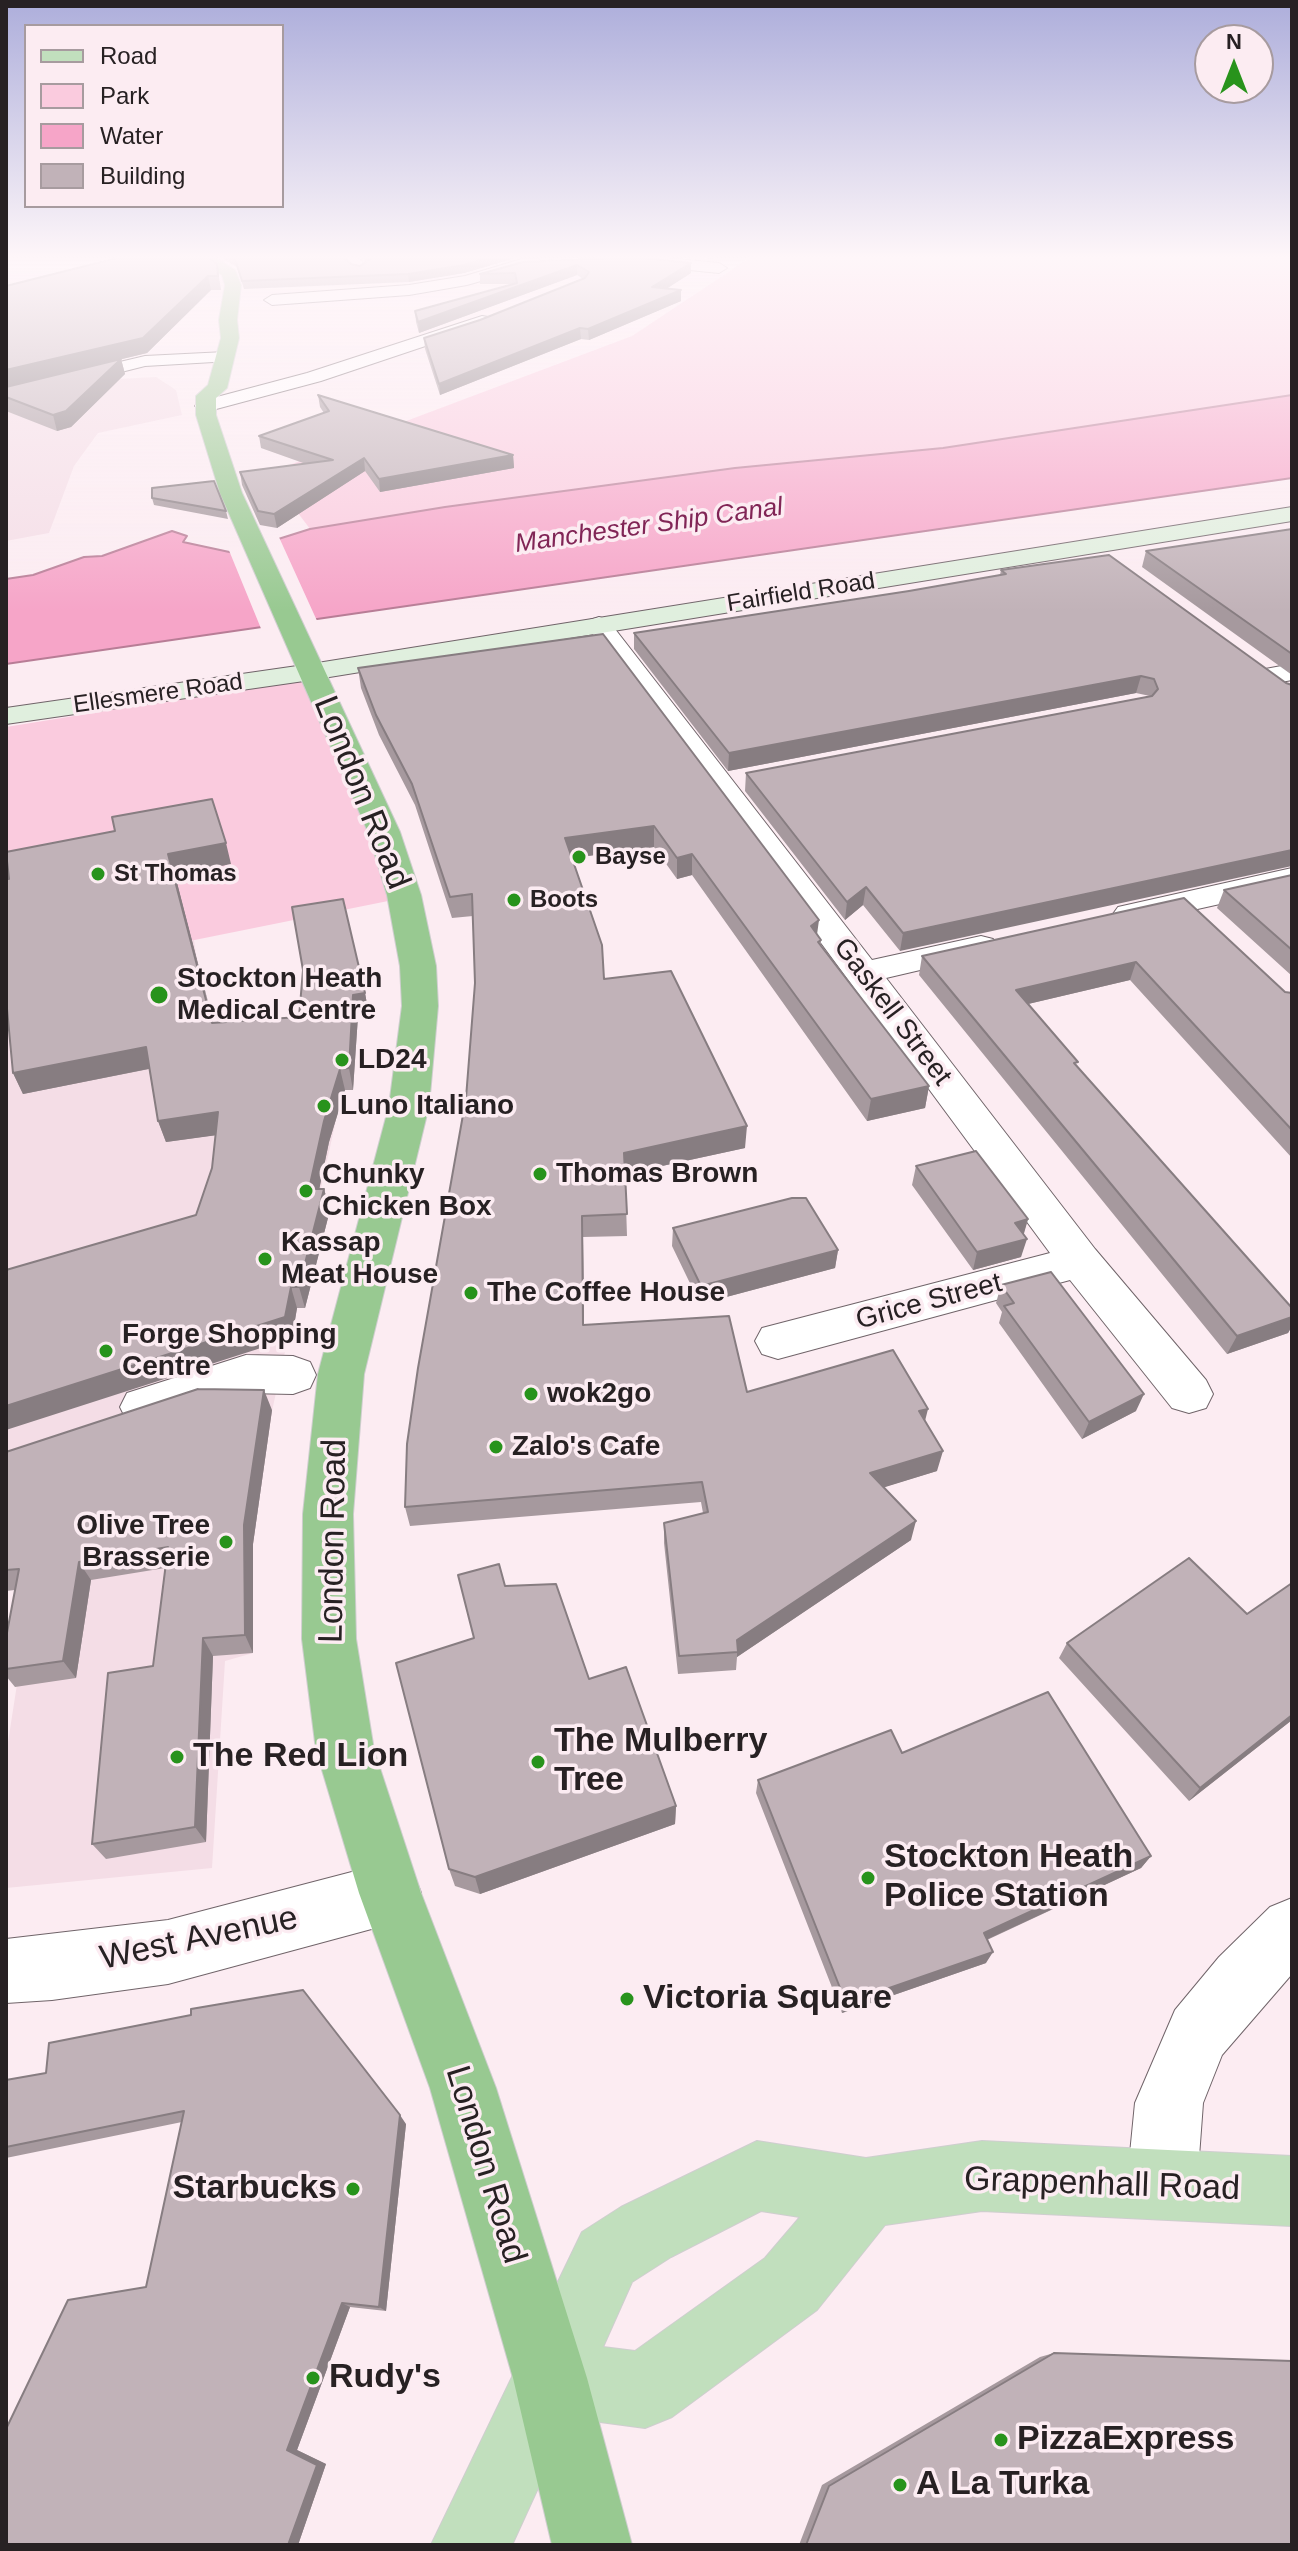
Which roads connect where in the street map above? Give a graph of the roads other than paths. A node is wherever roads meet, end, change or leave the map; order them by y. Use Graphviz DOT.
graph roads {
  1 [pos="89,374"];
  2 [pos="136,374"];
  3 [pos="199,374"];
  4 [pos="207,374"];
  5 [pos="221,374"];
  6 [pos="320,374"];
  7 [pos="196,382"];
  8 [pos="287,385"];
  9 [pos="6,395"];
  10 [pos="325,399"];
  11 [pos="1292,514"];
  12 [pos="1092,546"];
  13 [pos="1116,564"];
  14 [pos="599,625"];
  15 [pos="302,652"];
  16 [pos="1246,659"];
  17 [pos="1285,680"];
  18 [pos="6,716"];
  19 [pos="1292,878"];
  20 [pos="1098,921"];
  21 [pos="1010,940"];
  22 [pos="862,973"];
  23 [pos="1080,1261"];
  24 [pos="778,1341"];
  25 [pos="293,1375"];
  26 [pos="1189,1394"];
  27 [pos="96,1423"];
  28 [pos="390,1893"];
  29 [pos="1292,1929"];
  30 [pos="6,1971"];
  31 [pos="1162,2184"];
  32 [pos="1292,2191"];
  33 [pos="866,2193"];
  34 [pos="550,2378"];
  35 [pos="471,2545"];
  36 [pos="592,2545"];
  1 -- 9 [label="street"];
  2 -- 7 [label="street"];
  3 -- 7 [label="highway"];
  4 -- 7 [label="street"];
  5 -- 7 [label="highway"];
  6 -- 8 [label="street"];
  7 -- 8 [label="street"];
  7 -- 15 [label="highway, London Road"];
  8 -- 10 [label="street"];
  11 -- 12 [label="main road, Fairfield Road"];
  12 -- 13 [label="street"];
  12 -- 14 [label="main road, Fairfield Road"];
  14 -- 15 [label="main road, Fairfield Road"];
  14 -- 22 [label="street, Gaskell Street"];
  15 -- 18 [label="main road, Ellesmere Road"];
  15 -- 28 [label="highway, London Road"];
  16 -- 17 [label="street"];
  19 -- 20 [label="street"];
  21 -- 22 [label="street"];
  22 -- 23 [label="street, Gaskell Street"];
  23 -- 24 [label="street, Grice Street"];
  23 -- 26 [label="street, Gaskell Street"];
  25 -- 27 [label="street"];
  28 -- 30 [label="street, West Avenue"];
  28 -- 34 [label="highway, London Road"];
  29 -- 31 [label="street"];
  31 -- 32 [label="main road, Grappenhall Road"];
  31 -- 33 [label="main road, Grappenhall Road"];
  33 -- 34 [label="main road"];
  33 -- 34 [label="main road, Grappenhall Road"];
  34 -- 35 [label="main road, Grappenhall Road"];
  34 -- 36 [label="highway, London Road"];
}
